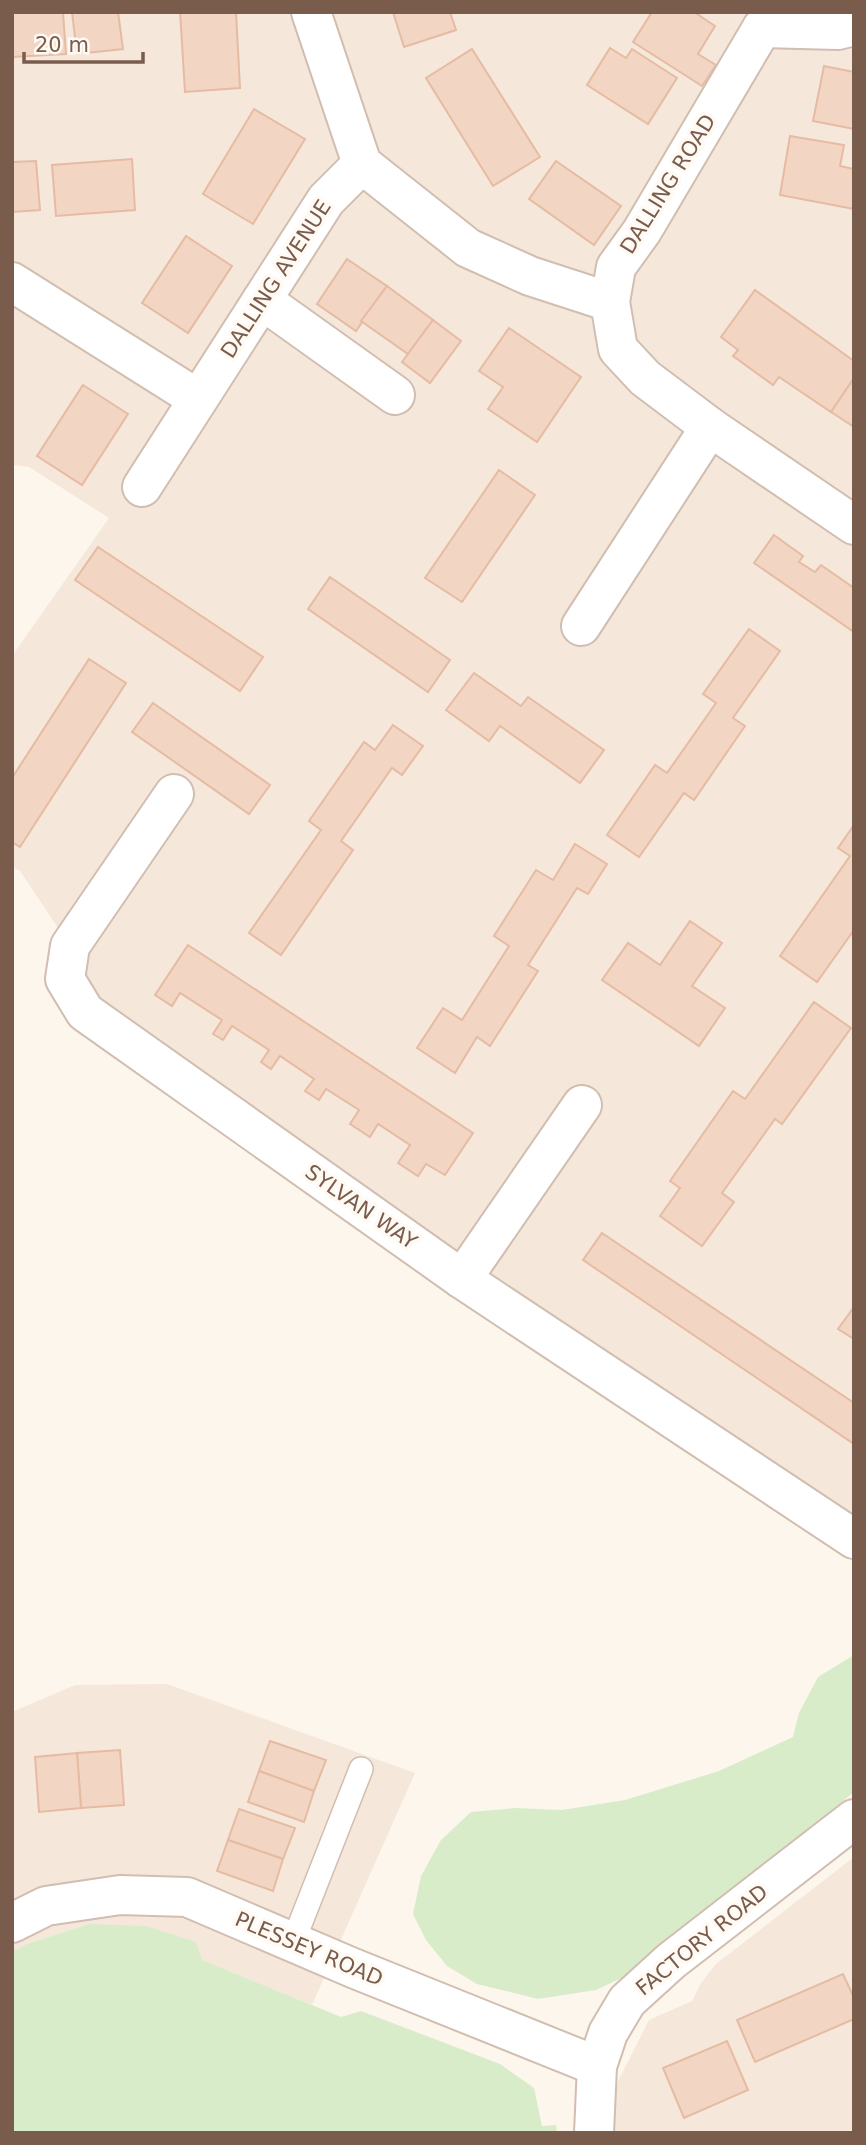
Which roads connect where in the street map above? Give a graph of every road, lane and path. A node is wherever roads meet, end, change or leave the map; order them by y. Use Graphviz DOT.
graph roads {
  1 [pos="311,12"];
  2 [pos="752,20"];
  3 [pos="854,26"];
  4 [pos="362,164"];
  5 [pos="12,282"];
  6 [pos="262,300"];
  7 [pos="610,302"];
  8 [pos="395,395"];
  9 [pos="198,399"];
  10 [pos="710,426"];
  11 [pos="142,487"];
  12 [pos="854,525"];
  13 [pos="581,626"];
  14 [pos="174,794"];
  15 [pos="582,1105"];
  16 [pos="462,1279"];
  17 [pos="854,1539"];
  18 [pos="361,1769"];
  19 [pos="854,1819"];
  20 [pos="12,1923"];
  21 [pos="293,1942"];
  22 [pos="597,2066"];
  23 [pos="594,2133"];
  1 -- 4 [label="street"];
  2 -- 3 [label="street"];
  2 -- 7 [label="street, DALLING ROAD"];
  4 -- 6 [label="street, DALLING AVENUE"];
  4 -- 7 [label="street"];
  5 -- 9 [label="street"];
  6 -- 8 [label="street"];
  6 -- 9 [label="street, DALLING AVENUE"];
  7 -- 10 [label="street, DALLING ROAD"];
  9 -- 11 [label="street, DALLING AVENUE"];
  10 -- 12 [label="street, DALLING ROAD"];
  10 -- 13 [label="street"];
  14 -- 16 [label="street, SYLVAN WAY"];
  15 -- 16 [label="street"];
  16 -- 17 [label="street, SYLVAN WAY"];
  18 -- 21 [label="lane"];
  19 -- 22 [label="street, FACTORY ROAD"];
  20 -- 21 [label="street, PLESSEY ROAD"];
  21 -- 22 [label="street, PLESSEY ROAD"];
  22 -- 23 [label="street, FACTORY ROAD"];
}
